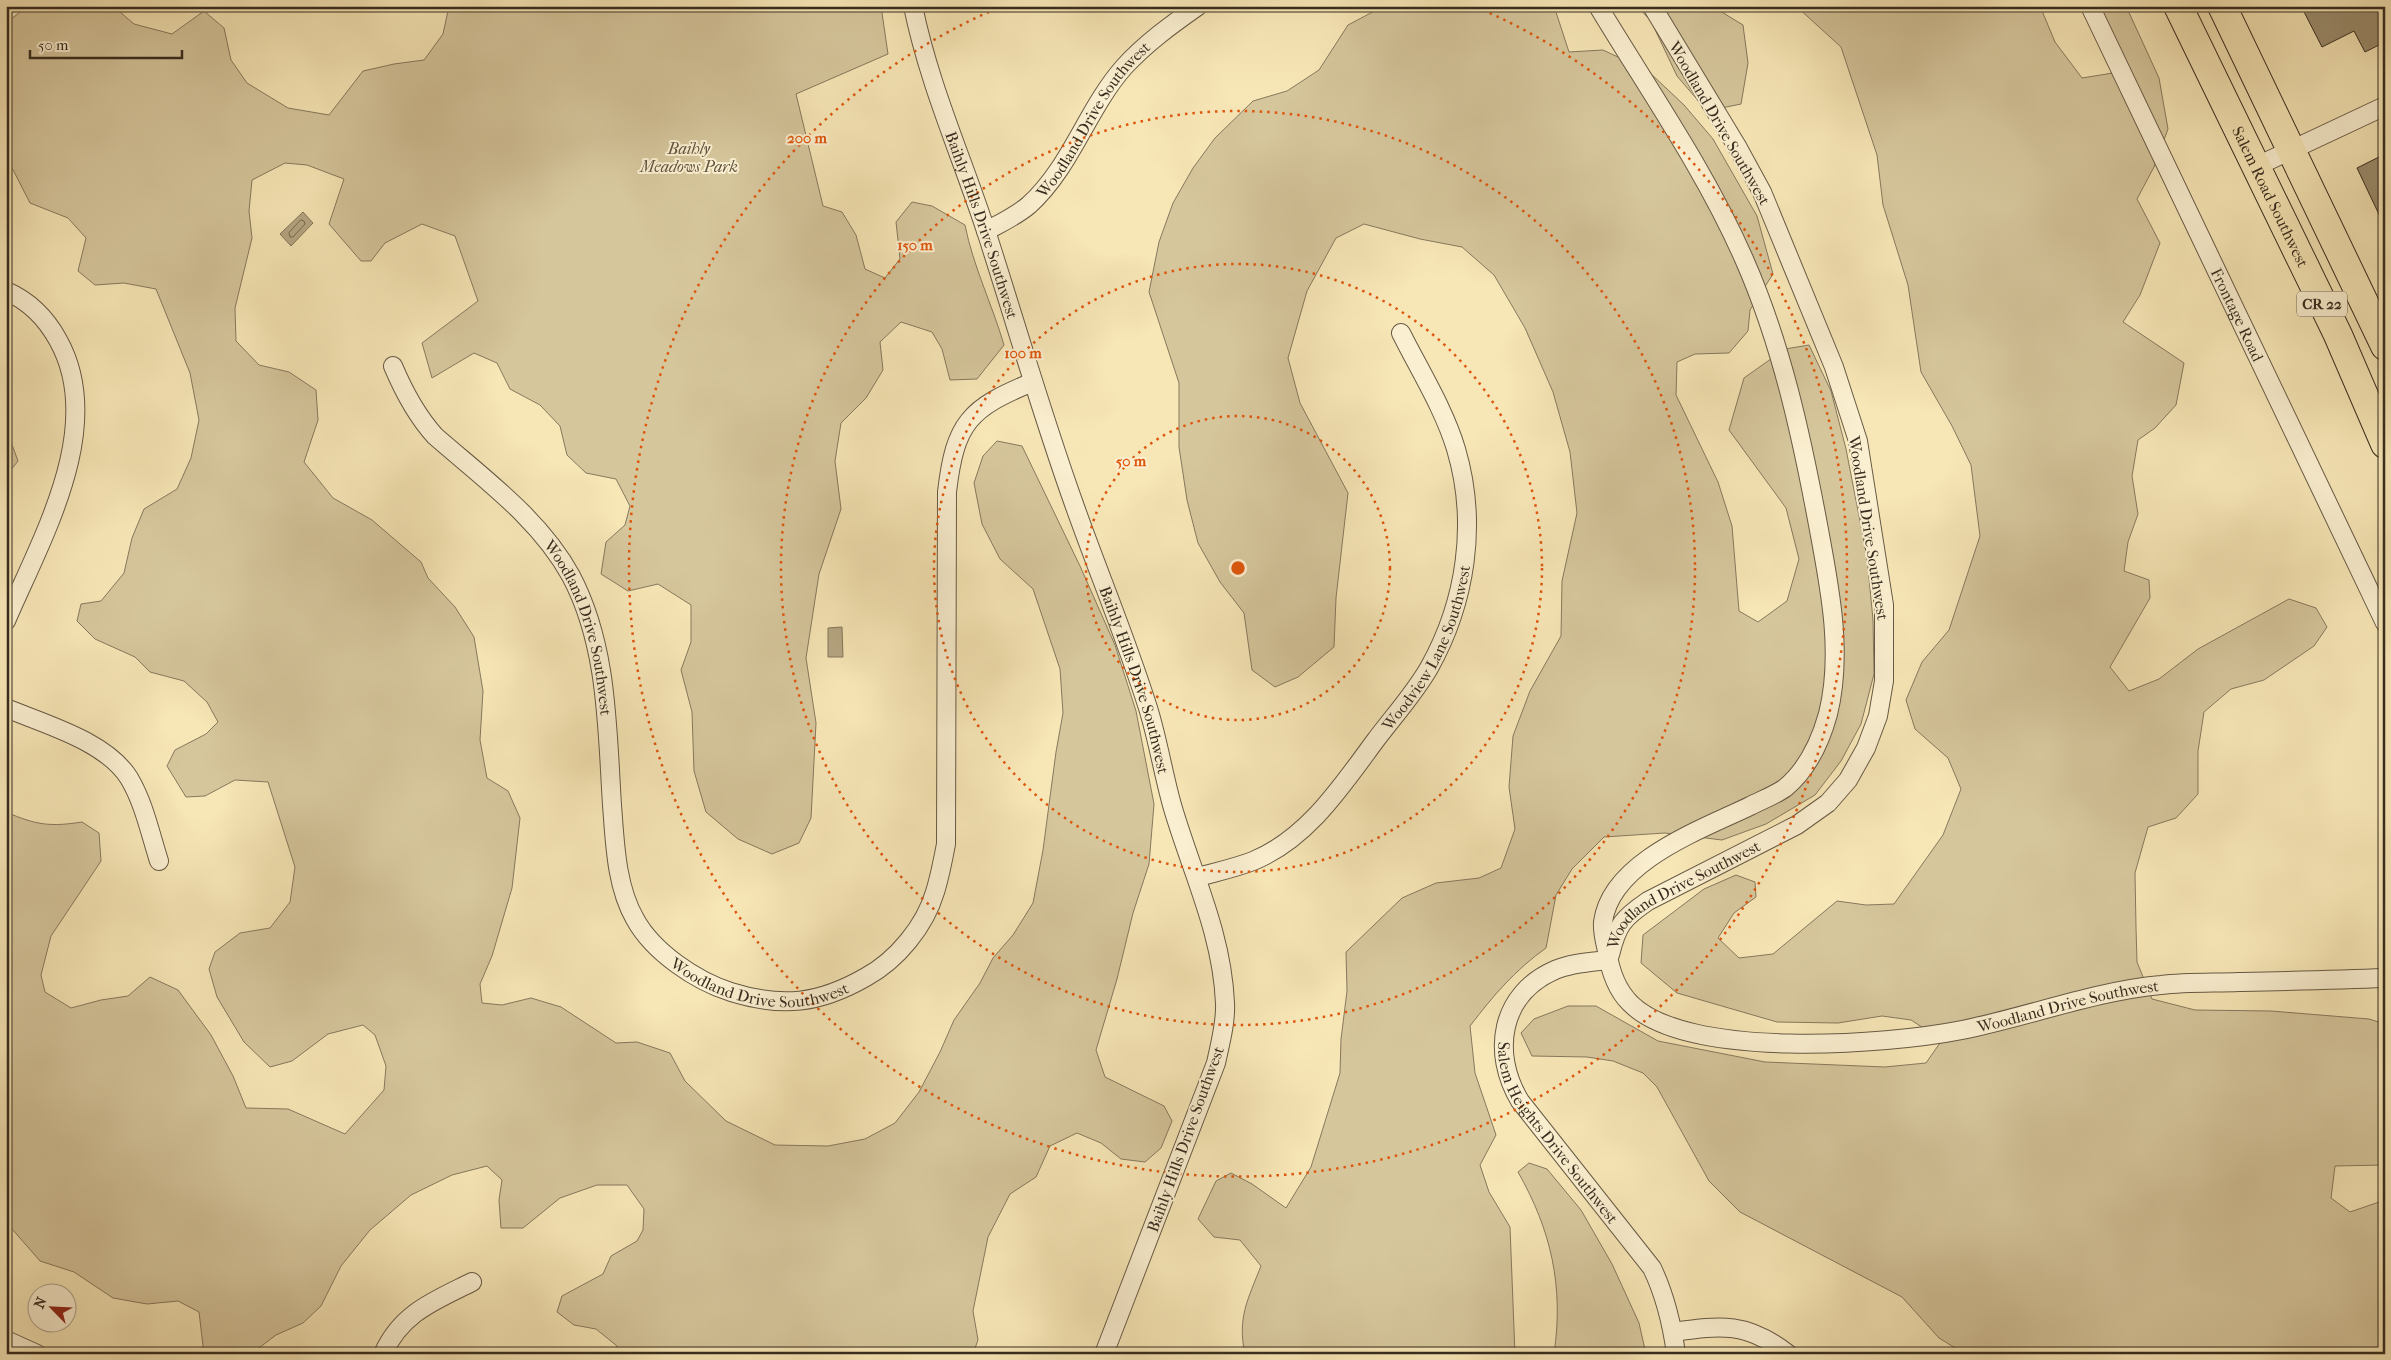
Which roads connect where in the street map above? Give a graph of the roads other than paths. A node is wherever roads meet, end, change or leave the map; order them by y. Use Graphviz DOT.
graph roads {
  1 [pos="913,6"];
  2 [pos="1198,6"];
  3 [pos="1598,6"];
  4 [pos="1652,6"];
  5 [pos="2090,6"];
  6 [pos="2178,6"];
  7 [pos="2222,6"];
  8 [pos="2385,106"];
  9 [pos="2292,150"];
  10 [pos="2255,167"];
  11 [pos="986,231"];
  12 [pos="6,291"];
  13 [pos="1401,333"];
  14 [pos="2385,346"];
  15 [pos="392,366"];
  16 [pos="1032,382"];
  17 [pos="2385,444"];
  18 [pos="6,621"];
  19 [pos="2385,623"];
  20 [pos="6,708"];
  21 [pos="159,861"];
  22 [pos="1198,877"];
  23 [pos="1608,960"];
  24 [pos="2385,978"];
  25 [pos="472,1282"];
  26 [pos="1673,1332"];
  27 [pos="6,1340"];
  28 [pos="37,1354"];
  29 [pos="383,1354"];
  30 [pos="1104,1354"];
  31 [pos="1676,1354"];
  32 [pos="1788,1354"];
  1 -- 11 [label="street, Baihly Hills Drive Southwest"];
  2 -- 11 [label="street, Woodland Drive Southwest"];
  3 -- 23 [label="street, Woodland Drive Southwest"];
  4 -- 23 [label="street, Woodland Drive Southwest"];
  5 -- 19 [label="street, Frontage Road"];
  6 -- 10 [label="main road, Salem Road Southwest / CR 22"];
  7 -- 9 [label="main road, CR 22"];
  8 -- 9 [label="street"];
  9 -- 10 [label="street"];
  9 -- 14 [label="main road, CR 22"];
  10 -- 17 [label="main road, Salem Road Southwest / CR 22"];
  11 -- 16 [label="street, Baihly Hills Drive Southwest"];
  12 -- 18 [label="street"];
  13 -- 22 [label="street, Woodview Lane Southwest"];
  15 -- 16 [label="street, Woodland Drive Southwest"];
  16 -- 22 [label="street, Baihly Hills Drive Southwest"];
  20 -- 21 [label="street"];
  22 -- 30 [label="street, Baihly Hills Drive Southwest"];
  23 -- 24 [label="street, Woodland Drive Southwest"];
  23 -- 26 [label="street, Salem Heights Drive Southwest"];
  25 -- 29 [label="street"];
  26 -- 31 [label="street, Salem Heights Drive Southwest"];
  26 -- 32 [label="street"];
  27 -- 28 [label="street"];
}
